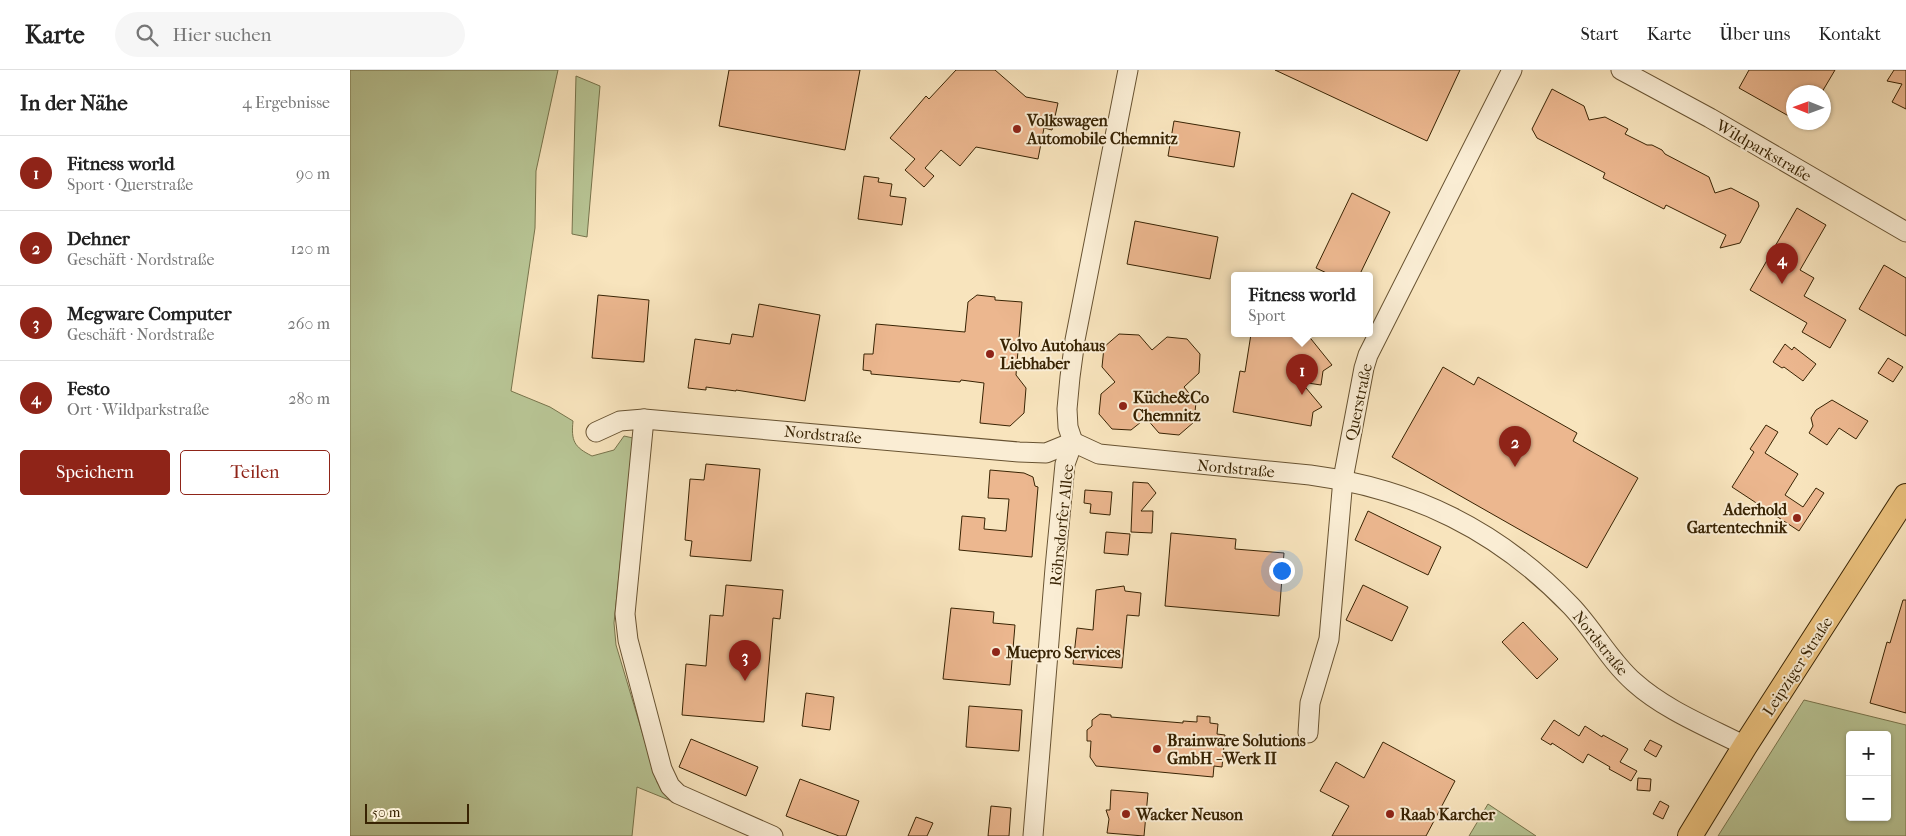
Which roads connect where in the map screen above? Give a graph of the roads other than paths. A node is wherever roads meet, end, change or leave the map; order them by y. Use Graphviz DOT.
graph roads {
  1 [pos="1128,70"];
  2 [pos="1512,70"];
  3 [pos="1621,70"];
  4 [pos="1906,232"];
  5 [pos="644,418"];
  6 [pos="596,432"];
  7 [pos="1073,442"];
  8 [pos="1343,479"];
  9 [pos="1906,496"];
  10 [pos="1308,733"];
  11 [pos="1745,746"];
  12 [pos="773,836"];
  13 [pos="1033,836"];
  14 [pos="1690,836"];
  1 -- 7 [label="street, Röhrsdorfer Allee"];
  2 -- 8 [label="street, Querstraße"];
  3 -- 4 [label="street, Wildparkstraße"];
  5 -- 6 [label="street, Nordstraße"];
  5 -- 7 [label="street, Nordstraße"];
  5 -- 12 [label="street"];
  7 -- 8 [label="street, Nordstraße"];
  7 -- 13 [label="street, Röhrsdorfer Allee"];
  8 -- 10 [label="street, Querstraße"];
  8 -- 11 [label="street, Nordstraße"];
  9 -- 11 [label="main road, Leipziger Straße"];
  11 -- 14 [label="main road, Leipziger Straße"];
}
